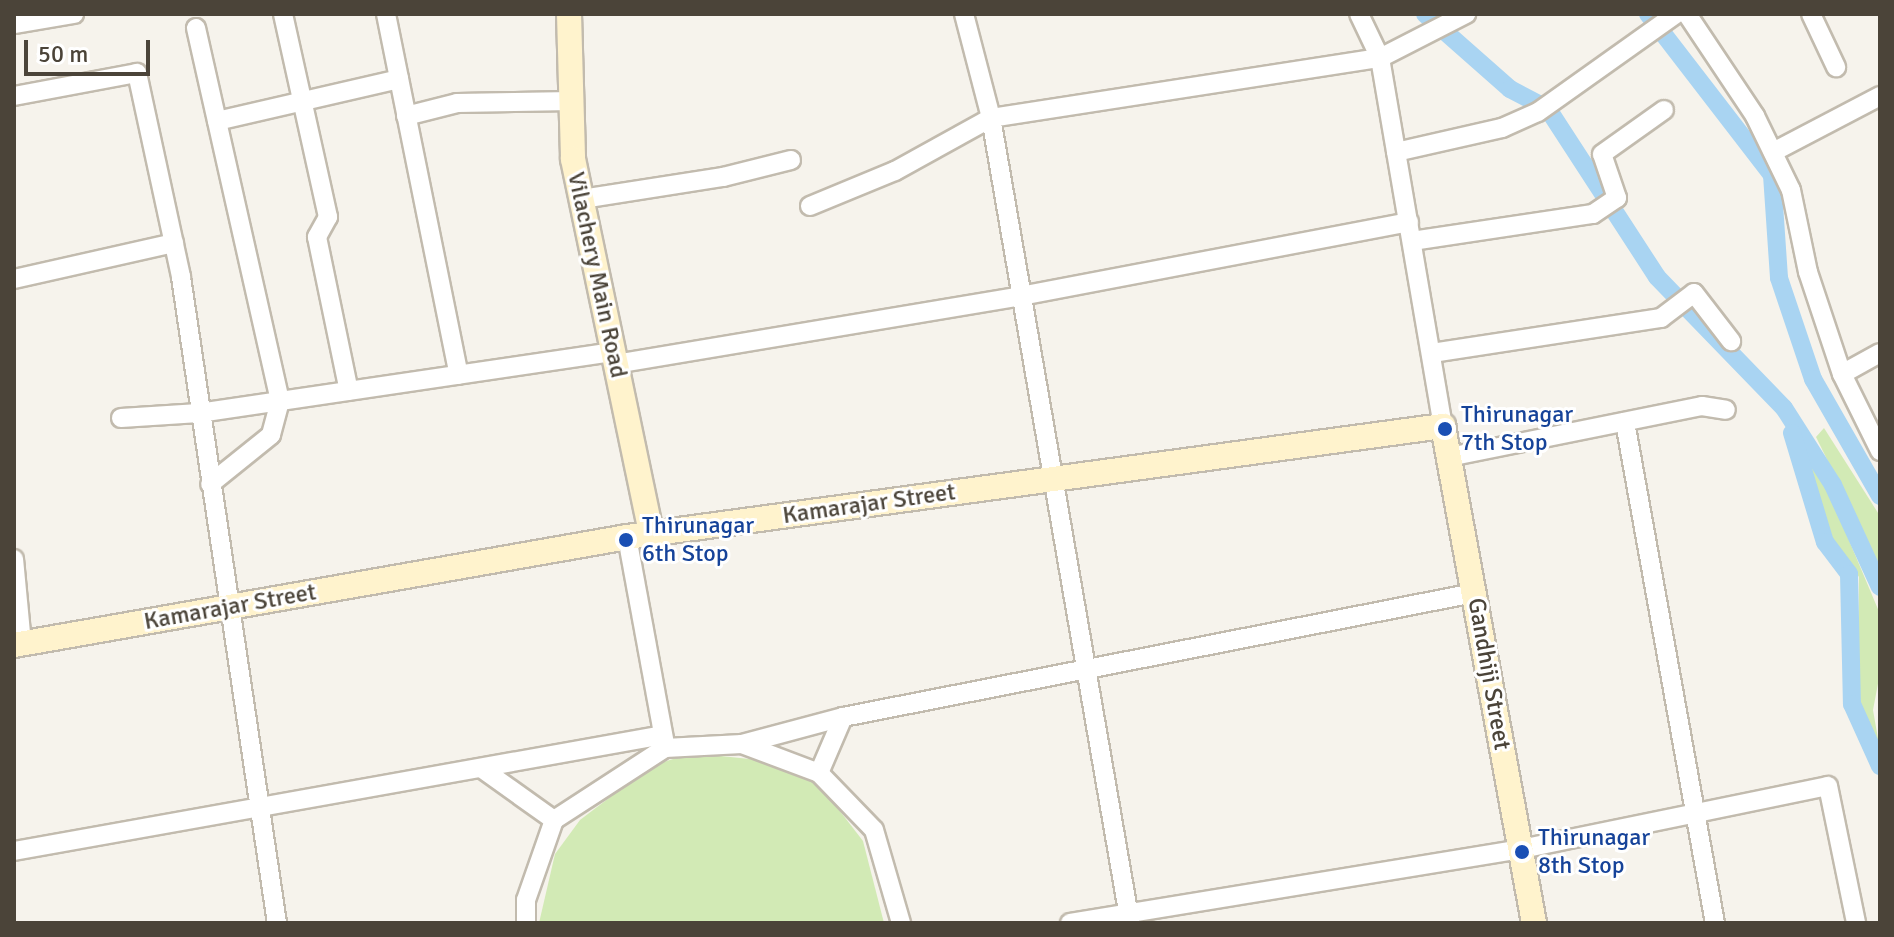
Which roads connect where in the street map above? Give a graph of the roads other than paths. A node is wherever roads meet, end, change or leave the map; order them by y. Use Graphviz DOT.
graph roads {
  1 [pos="74,14"];
  2 [pos="283,14"];
  3 [pos="386,14"];
  4 [pos="569,14"];
  5 [pos="964,14"];
  6 [pos="1359,14"];
  7 [pos="1687,14"];
  8 [pos="1811,14"];
  9 [pos="1462,17"];
  10 [pos="1669,17"];
  11 [pos="14,24"];
  12 [pos="196,28"];
  13 [pos="1380,58"];
  14 [pos="1836,67"];
  15 [pos="399,79"];
  16 [pos="14,96"];
  17 [pos="1880,96"];
  18 [pos="572,101"];
  19 [pos="299,102"];
  20 [pos="1664,110"];
  21 [pos="406,116"];
  22 [pos="991,118"];
  23 [pos="217,121"];
  24 [pos="1396,152"];
  25 [pos="1773,152"];
  26 [pos="791,160"];
  27 [pos="582,199"];
  28 [pos="810,206"];
  29 [pos="1410,231"];
  30 [pos="174,243"];
  31 [pos="14,279"];
  32 [pos="1021,296"];
  33 [pos="1731,341"];
  34 [pos="1432,353"];
  35 [pos="1880,353"];
  36 [pos="615,358"];
  37 [pos="1842,374"];
  38 [pos="459,375"];
  39 [pos="349,391"];
  40 [pos="280,401"];
  41 [pos="1726,410"];
  42 [pos="199,413"];
  43 [pos="121,418"];
  44 [pos="1625,422"];
  45 [pos="1443,426"];
  46 [pos="1880,451"];
  47 [pos="1449,457"];
  48 [pos="1051,479"];
  49 [pos="210,484"];
  50 [pos="651,533"];
  51 [pos="627,537"];
  52 [pos="14,559"];
  53 [pos="1474,593"];
  54 [pos="228,607"];
  55 [pos="18,644"];
  56 [pos="1085,668"];
  57 [pos="843,717"];
  58 [pos="664,742"];
  59 [pos="742,744"];
  60 [pos="481,768"];
  61 [pos="819,773"];
  62 [pos="259,807"];
  63 [pos="1693,815"];
  64 [pos="554,820"];
  65 [pos="1521,849"];
  66 [pos="14,851"];
  67 [pos="1129,920"];
  68 [pos="277,923"];
  69 [pos="526,923"];
  70 [pos="901,923"];
  71 [pos="1070,923"];
  72 [pos="1534,923"];
  73 [pos="1715,923"];
  74 [pos="1856,923"];
  1 -- 11 [label="street"];
  2 -- 19 [label="street"];
  3 -- 15 [label="street"];
  4 -- 18 [label="main road, Vilachery Main Road"];
  5 -- 22 [label="street"];
  6 -- 13 [label="street"];
  7 -- 25 [label="street"];
  8 -- 14 [label="street"];
  9 -- 13 [label="street"];
  10 -- 24 [label="street"];
  12 -- 23 [label="street"];
  13 -- 22 [label="street"];
  13 -- 24 [label="street"];
  15 -- 19 [label="street"];
  15 -- 21 [label="street"];
  16 -- 30 [label="street"];
  17 -- 25 [label="street"];
  18 -- 21 [label="street"];
  18 -- 27 [label="main road, Vilachery Main Road"];
  19 -- 23 [label="street"];
  19 -- 39 [label="street"];
  20 -- 29 [label="street"];
  21 -- 38 [label="street"];
  22 -- 28 [label="street"];
  22 -- 32 [label="street"];
  23 -- 40 [label="street"];
  24 -- 29 [label="street"];
  25 -- 37 [label="street"];
  26 -- 27 [label="street"];
  27 -- 36 [label="main road, Vilachery Main Road"];
  29 -- 32 [label="street"];
  29 -- 34 [label="street"];
  30 -- 31 [label="street"];
  30 -- 42 [label="street"];
  32 -- 36 [label="street"];
  32 -- 48 [label="street"];
  33 -- 34 [label="street"];
  34 -- 45 [label="street"];
  35 -- 37 [label="street"];
  36 -- 38 [label="street"];
  36 -- 50 [label="main road, Vilachery Main Road"];
  37 -- 46 [label="street"];
  38 -- 39 [label="street"];
  39 -- 40 [label="street"];
  40 -- 42 [label="street"];
  40 -- 49 [label="street"];
  41 -- 44 [label="street"];
  42 -- 43 [label="street"];
  42 -- 49 [label="street"];
  44 -- 47 [label="street"];
  44 -- 63 [label="street"];
  45 -- 47 [label="main road, Gandhiji Street"];
  45 -- 48 [label="main road, Kamarajar Street"];
  47 -- 53 [label="main road, Gandhiji Street"];
  48 -- 50 [label="main road, Kamarajar Street"];
  48 -- 56 [label="street"];
  49 -- 54 [label="street"];
  50 -- 51 [label="main road, Kamarajar Street"];
  51 -- 54 [label="main road, Kamarajar Street"];
  51 -- 58 [label="street"];
  52 -- 55 [label="street"];
  53 -- 56 [label="street"];
  53 -- 65 [label="main road, Gandhiji Street"];
  54 -- 55 [label="main road, Kamarajar Street"];
  54 -- 62 [label="street"];
  56 -- 57 [label="street"];
  56 -- 67 [label="street"];
  57 -- 59 [label="street"];
  57 -- 61 [label="street"];
  58 -- 59 [label="street"];
  58 -- 60 [label="street"];
  58 -- 64 [label="street"];
  59 -- 61 [label="street"];
  60 -- 62 [label="street"];
  60 -- 64 [label="street"];
  61 -- 70 [label="street"];
  62 -- 66 [label="street"];
  62 -- 68 [label="street"];
  63 -- 65 [label="street"];
  63 -- 73 [label="street"];
  63 -- 74 [label="street"];
  64 -- 69 [label="street"];
  65 -- 67 [label="street"];
  65 -- 72 [label="main road, Gandhiji Street"];
  67 -- 71 [label="street"];
}
